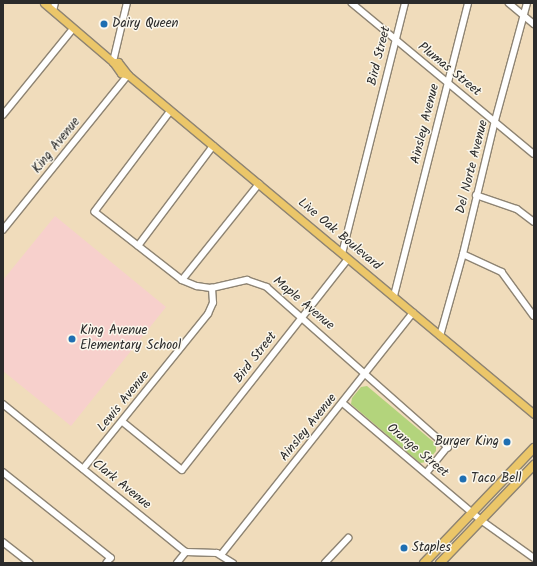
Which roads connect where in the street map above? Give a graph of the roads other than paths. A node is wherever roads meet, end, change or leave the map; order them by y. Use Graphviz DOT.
graph roads {
  1 [pos="44,3"];
  2 [pos="55,3"];
  3 [pos="128,3"];
  4 [pos="352,3"];
  5 [pos="405,3"];
  6 [pos="468,3"];
  7 [pos="509,3"];
  8 [pos="527,3"];
  9 [pos="53,11"];
  10 [pos="524,15"];
  11 [pos="534,24"];
  12 [pos="73,29"];
  13 [pos="396,40"];
  14 [pos="112,62"];
  15 [pos="128,74"];
  16 [pos="447,84"];
  17 [pos="171,111"];
  18 [pos="3,115"];
  19 [pos="495,121"];
  20 [pos="213,146"];
  21 [pos="534,154"];
  22 [pos="258,184"];
  23 [pos="476,195"];
  24 [pos="534,222"];
  25 [pos="3,230"];
  26 [pos="138,246"];
  27 [pos="463,254"];
  28 [pos="345,256"];
  29 [pos="182,280"];
  30 [pos="212,288"];
  31 [pos="394,296"];
  32 [pos="413,313"];
  33 [pos="534,316"];
  34 [pos="302,317"];
  35 [pos="440,336"];
  36 [pos="366,375"];
  37 [pos="343,403"];
  38 [pos="3,404"];
  39 [pos="534,414"];
  40 [pos="122,422"];
  41 [pos="534,448"];
  42 [pos="534,465"];
  43 [pos="83,469"];
  44 [pos="3,472"];
  45 [pos="427,473"];
  46 [pos="472,513"];
  47 [pos="481,520"];
  48 [pos="348,538"];
  49 [pos="3,542"];
  50 [pos="186,552"];
  51 [pos="221,555"];
  52 [pos="534,558"];
  53 [pos="30,563"];
  54 [pos="107,563"];
  55 [pos="177,563"];
  56 [pos="233,563"];
  57 [pos="325,563"];
  58 [pos="424,563"];
  59 [pos="440,563"];
  1 -- 9 [label="main road, Live Oak Boulevard"];
  2 -- 9 [label="street"];
  3 -- 14 [label="street"];
  4 -- 13 [label="street, Plumas Street"];
  5 -- 13 [label="street, Bird Street"];
  6 -- 16 [label="street, Ainsley Avenue"];
  7 -- 10 [label="street"];
  8 -- 10 [label="street, Del Norte Avenue"];
  9 -- 12 [label="main road, Live Oak Boulevard"];
  10 -- 11 [label="street"];
  10 -- 19 [label="street, Del Norte Avenue"];
  12 -- 14 [label="main road, Live Oak Boulevard"];
  12 -- 18 [label="street"];
  13 -- 16 [label="street, Plumas Street"];
  13 -- 28 [label="street, Bird Street"];
  14 -- 15 [label="main road, Live Oak Boulevard"];
  15 -- 17 [label="main road, Live Oak Boulevard"];
  15 -- 25 [label="street, King Avenue"];
  16 -- 19 [label="street, Plumas Street"];
  16 -- 31 [label="street, Ainsley Avenue"];
  17 -- 20 [label="main road, Live Oak Boulevard"];
  17 -- 26 [label="street, Maple Avenue"];
  19 -- 21 [label="street, Plumas Street"];
  19 -- 23 [label="street, Del Norte Avenue"];
  20 -- 22 [label="main road, Live Oak Boulevard"];
  20 -- 26 [label="street"];
  22 -- 28 [label="main road, Live Oak Boulevard"];
  22 -- 29 [label="street"];
  23 -- 24 [label="street"];
  23 -- 27 [label="street, Del Norte Avenue"];
  26 -- 29 [label="street, Maple Avenue"];
  27 -- 33 [label="street"];
  27 -- 35 [label="street, Del Norte Avenue"];
  28 -- 31 [label="main road, Live Oak Boulevard"];
  28 -- 34 [label="street, Bird Street"];
  29 -- 30 [label="street, Maple Avenue"];
  30 -- 34 [label="street, Maple Avenue"];
  30 -- 40 [label="street, Lewis Avenue"];
  31 -- 32 [label="main road, Live Oak Boulevard"];
  32 -- 35 [label="main road, Live Oak Boulevard"];
  32 -- 36 [label="street, Ainsley Avenue"];
  34 -- 36 [label="street, Maple Avenue"];
  34 -- 40 [label="street, Bird Street"];
  35 -- 39 [label="main road, Live Oak Boulevard"];
  36 -- 37 [label="street, Ainsley Avenue"];
  36 -- 45 [label="street, Maple Avenue"];
  37 -- 45 [label="street, Orange Street"];
  37 -- 51 [label="street, Ainsley Avenue"];
  38 -- 43 [label="street, Clark Avenue"];
  40 -- 43 [label="street, Lewis Avenue"];
  41 -- 46 [label="highway"];
  42 -- 47 [label="highway"];
  43 -- 50 [label="street, Clark Avenue"];
  44 -- 54 [label="street"];
  45 -- 46 [label="street, Orange Street"];
  46 -- 47 [label="street, Orange Street"];
  46 -- 58 [label="highway"];
  47 -- 52 [label="street, Orange Street"];
  47 -- 59 [label="highway"];
  48 -- 57 [label="street"];
  49 -- 53 [label="street"];
  50 -- 51 [label="street"];
  50 -- 55 [label="street"];
  51 -- 56 [label="street"];
}
